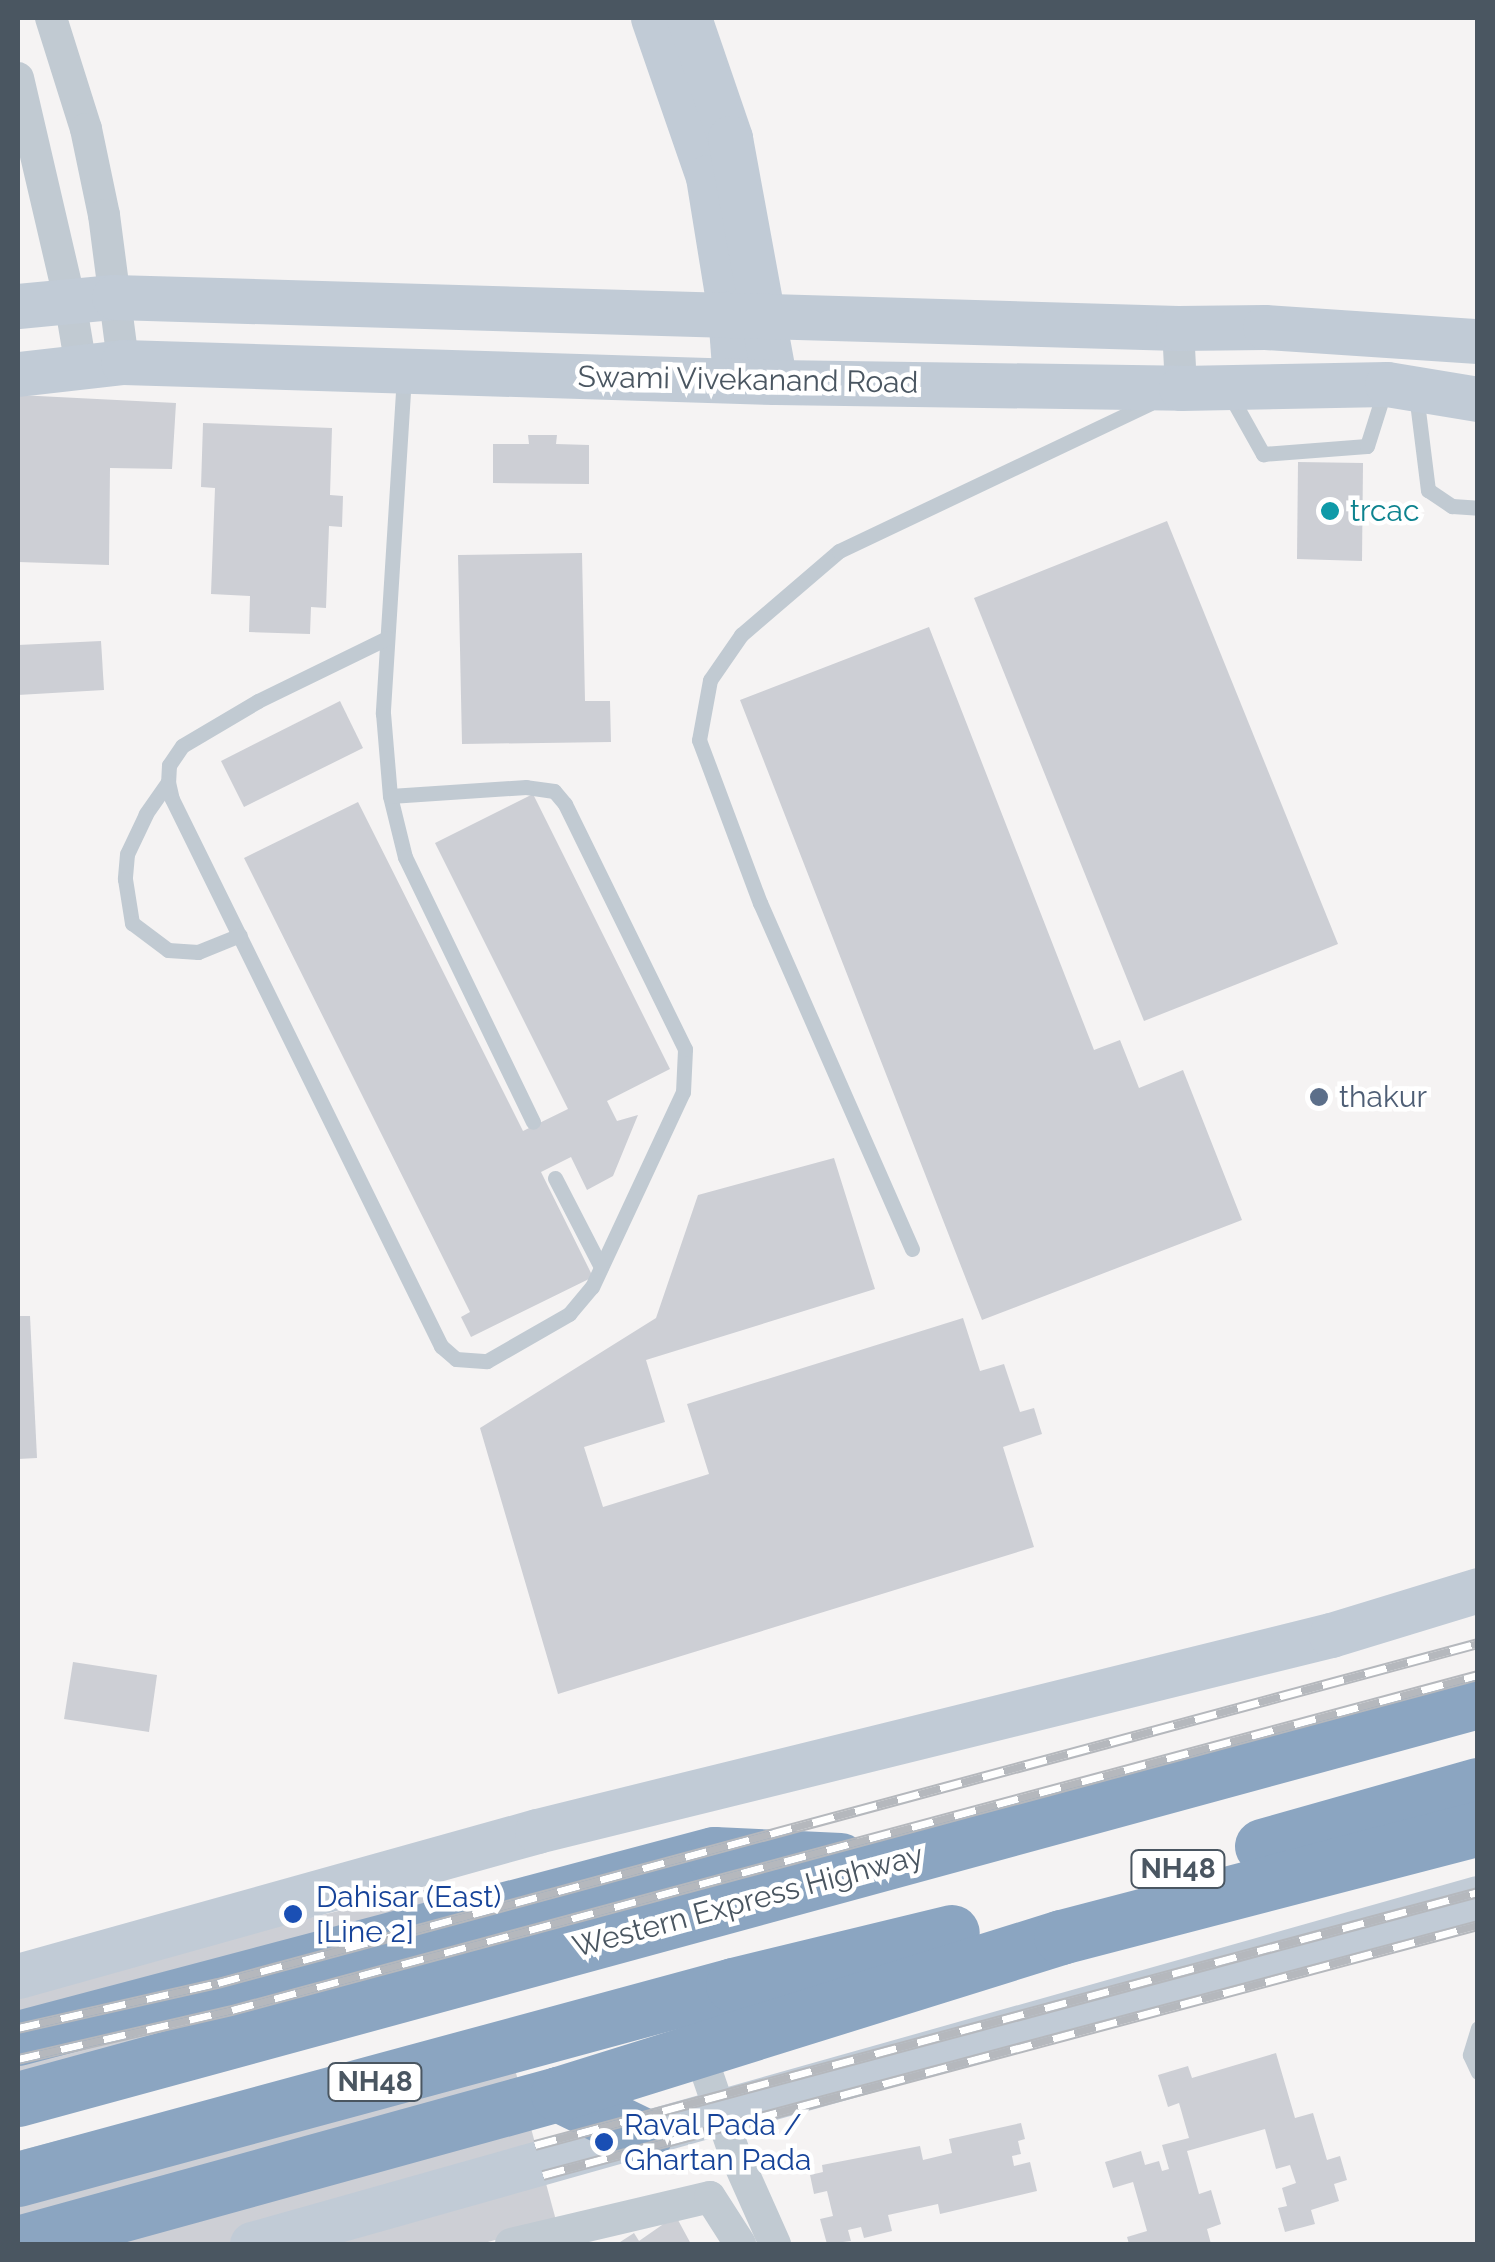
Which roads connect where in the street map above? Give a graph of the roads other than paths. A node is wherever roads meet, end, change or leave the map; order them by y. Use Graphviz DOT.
graph roads {
  1 [pos="51,18"];
  2 [pos="653,18"];
  3 [pos="688,18"];
  4 [pos="18,78"];
  5 [pos="114,298"];
  6 [pos="70,302"];
  7 [pos="18,306"];
  8 [pos="748,314"];
  9 [pos="1178,328"];
  10 [pos="1478,341"];
  11 [pos="102,365"];
  12 [pos="404,372"];
  13 [pos="18,374"];
  14 [pos="755,381"];
  15 [pos="1401,386"];
  16 [pos="1226,387"];
  17 [pos="1180,388"];
  18 [pos="1478,398"];
  19 [pos="1478,508"];
  20 [pos="388,638"];
  21 [pos="168,782"];
  22 [pos="390,796"];
  23 [pos="240,935"];
  24 [pos="533,1122"];
  25 [pos="555,1178"];
  26 [pos="912,1249"];
  27 [pos="601,1268"];
  28 [pos="1478,1590"];
  29 [pos="1478,1701"];
  30 [pos="1478,1785"];
  31 [pos="1478,1828"];
  32 [pos="892,1862"];
  33 [pos="1478,1898"];
  34 [pos="879,1952"];
  35 [pos="18,1976"];
  36 [pos="1478,2028"];
  37 [pos="18,2038"];
  38 [pos="699,2050"];
  39 [pos="1478,2072"];
  40 [pos="558,2094"];
  41 [pos="18,2099"];
  42 [pos="722,2112"];
  43 [pos="644,2136"];
  44 [pos="18,2179"];
  45 [pos="748,2182"];
  46 [pos="710,2197"];
  47 [pos="18,2244"];
  48 [pos="252,2244"];
  49 [pos="511,2244"];
  50 [pos="740,2244"];
  51 [pos="775,2244"];
  1 -- 5 [label="street"];
  2 -- 8 [label="main road"];
  3 -- 8 [label="main road"];
  4 -- 6 [label="street"];
  5 -- 6 [label="main road"];
  5 -- 8 [label="main road"];
  5 -- 11 [label="street"];
  6 -- 7 [label="main road"];
  6 -- 11 [label="street"];
  8 -- 9 [label="main road"];
  8 -- 14 [label="main road"];
  9 -- 10 [label="main road"];
  9 -- 17 [label="street"];
  11 -- 12 [label="main road, Swami Vivekanand Road"];
  11 -- 13 [label="main road, Swami Vivekanand Road"];
  12 -- 14 [label="main road, Swami Vivekanand Road"];
  12 -- 20 [label="lane"];
  14 -- 17 [label="main road, Swami Vivekanand Road"];
  15 -- 16 [label="main road, Swami Vivekanand Road"];
  15 -- 16 [label="lane"];
  15 -- 18 [label="main road, Swami Vivekanand Road"];
  15 -- 19 [label="lane"];
  16 -- 17 [label="main road, Swami Vivekanand Road"];
  17 -- 26 [label="lane"];
  20 -- 21 [label="lane"];
  20 -- 22 [label="lane"];
  21 -- 23 [label="lane"];
  21 -- 23 [label="lane"];
  22 -- 24 [label="lane"];
  22 -- 27 [label="lane"];
  23 -- 27 [label="lane"];
  25 -- 27 [label="lane"];
  28 -- 35 [label="main road"];
  29 -- 32 [label="highway, Western Express Highway / NH48"];
  30 -- 34 [label="highway, NH48"];
  31 -- 38 [label="highway"];
  32 -- 37 [label="highway"];
  32 -- 41 [label="highway, Western Express Highway / NH48"];
  33 -- 42 [label="main road"];
  34 -- 38 [label="highway"];
  34 -- 44 [label="highway, NH48"];
  36 -- 39 [label="lane"];
  38 -- 40 [label="highway"];
  38 -- 42 [label="street"];
  40 -- 43 [label="highway"];
  40 -- 47 [label="highway"];
  42 -- 43 [label="main road"];
  42 -- 45 [label="street"];
  43 -- 48 [label="main road"];
  45 -- 46 [label="street"];
  45 -- 51 [label="street"];
  46 -- 49 [label="street"];
  46 -- 50 [label="street"];
}
